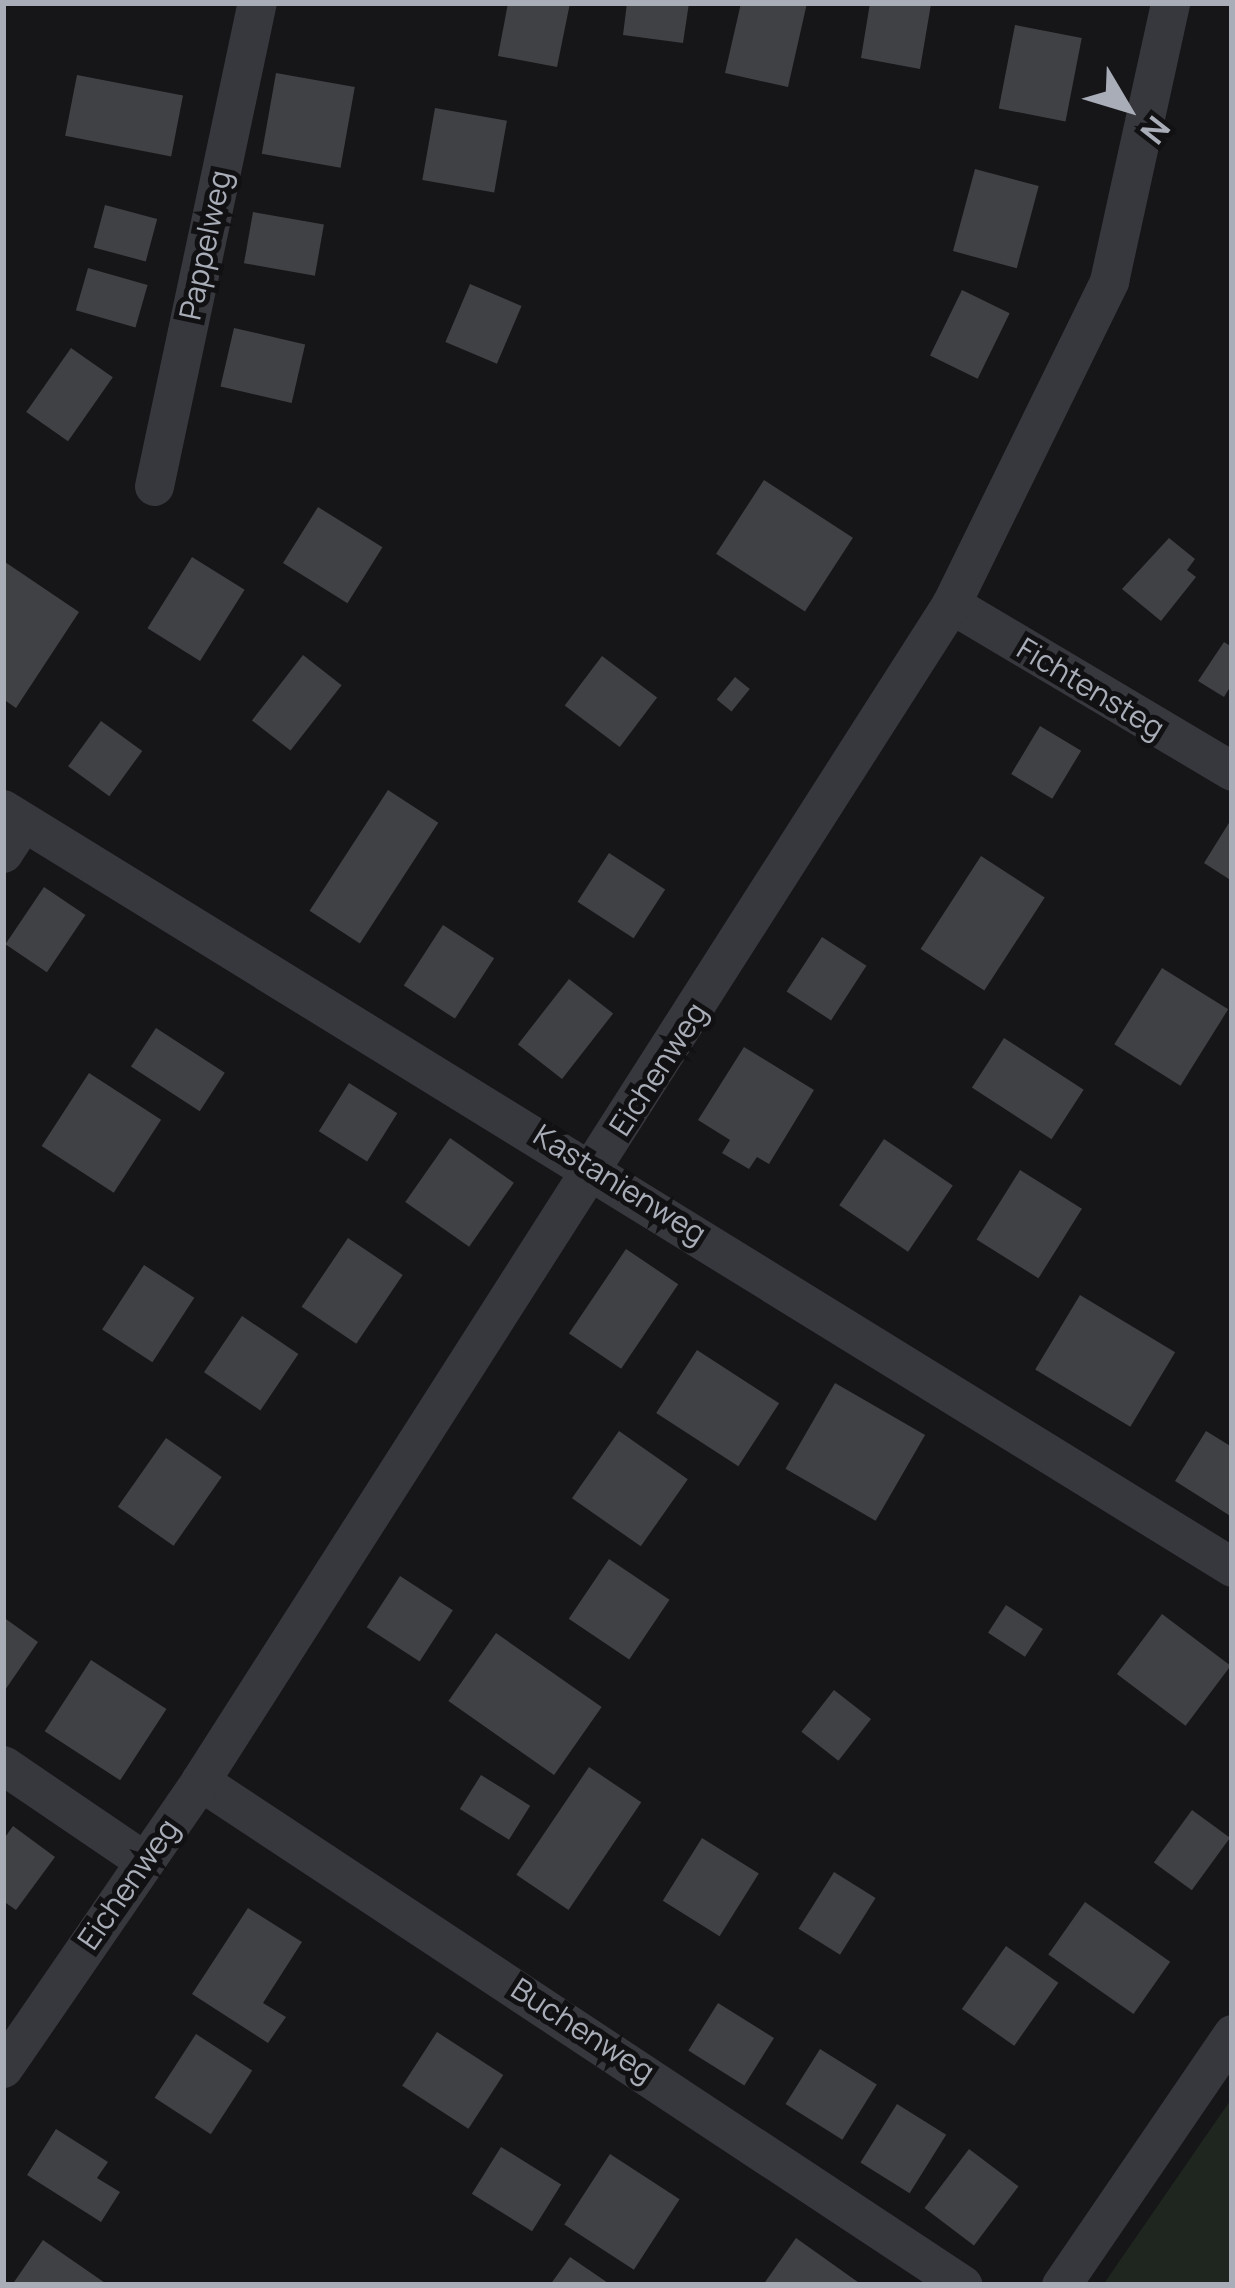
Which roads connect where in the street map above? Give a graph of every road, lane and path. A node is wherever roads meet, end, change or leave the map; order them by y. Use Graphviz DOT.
graph roads {
  1 [pos="257,3"];
  2 [pos="1170,3"];
  3 [pos="154,486"];
  4 [pos="951,604"];
  5 [pos="1232,771"];
  6 [pos="10,828"];
  7 [pos="594,1167"];
  8 [pos="1232,1567"];
  9 [pos="3,1765"];
  10 [pos="200,1781"];
  11 [pos="144,1861"];
  12 [pos="1232,2034"];
  13 [pos="3,2068"];
  14 [pos="963,2285"];
  15 [pos="1061,2285"];
  1 -- 3 [label="street, Pappelweg"];
  2 -- 4 [label="street, Eichenweg"];
  4 -- 5 [label="street, Fichtensteg"];
  4 -- 7 [label="street, Eichenweg"];
  6 -- 7 [label="street, Kastanienweg"];
  7 -- 8 [label="street, Kastanienweg"];
  7 -- 10 [label="street, Eichenweg"];
  9 -- 11 [label="street"];
  10 -- 11 [label="street, Eichenweg"];
  10 -- 14 [label="street, Buchenweg"];
  11 -- 13 [label="street, Eichenweg"];
  12 -- 15 [label="street"];
}
